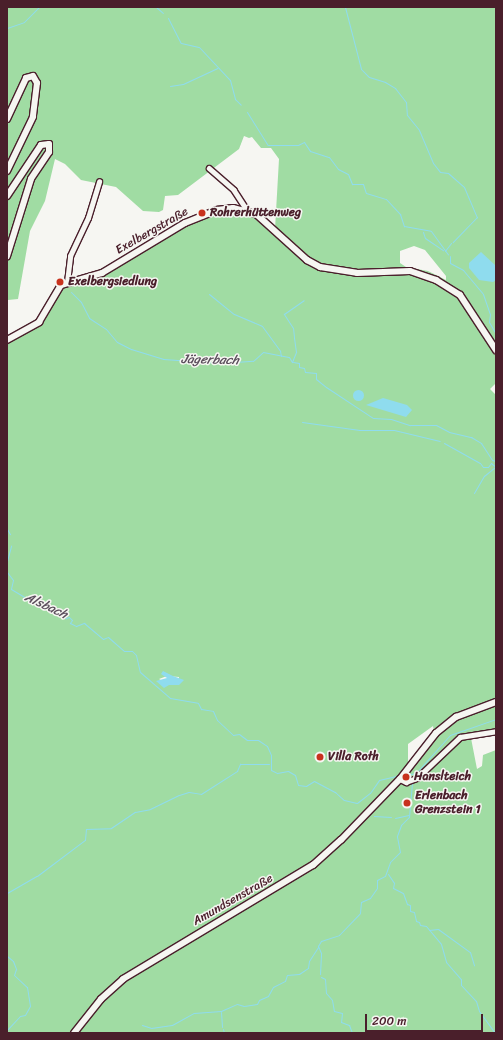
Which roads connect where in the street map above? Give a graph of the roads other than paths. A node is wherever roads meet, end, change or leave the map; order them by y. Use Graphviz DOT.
graph roads {
  1 [pos="7,119"];
  2 [pos="209,168"];
  3 [pos="7,171"];
  4 [pos="99,182"];
  5 [pos="7,196"];
  6 [pos="247,210"];
  7 [pos="7,256"];
  8 [pos="67,282"];
  9 [pos="7,340"];
  10 [pos="496,350"];
  11 [pos="496,702"];
  12 [pos="496,731"];
  13 [pos="400,778"];
  14 [pos="74,1033"];
  1 -- 3 [label="main road"];
  2 -- 6 [label="street"];
  4 -- 8 [label="street"];
  5 -- 7 [label="main road"];
  6 -- 8 [label="main road, Exelbergstraße"];
  6 -- 10 [label="main road, Exelbergstraße"];
  8 -- 9 [label="main road, Exelbergstraße"];
  11 -- 13 [label="main road, Amundsenstraße"];
  12 -- 13 [label="street"];
  13 -- 14 [label="main road, Amundsenstraße"];
}
